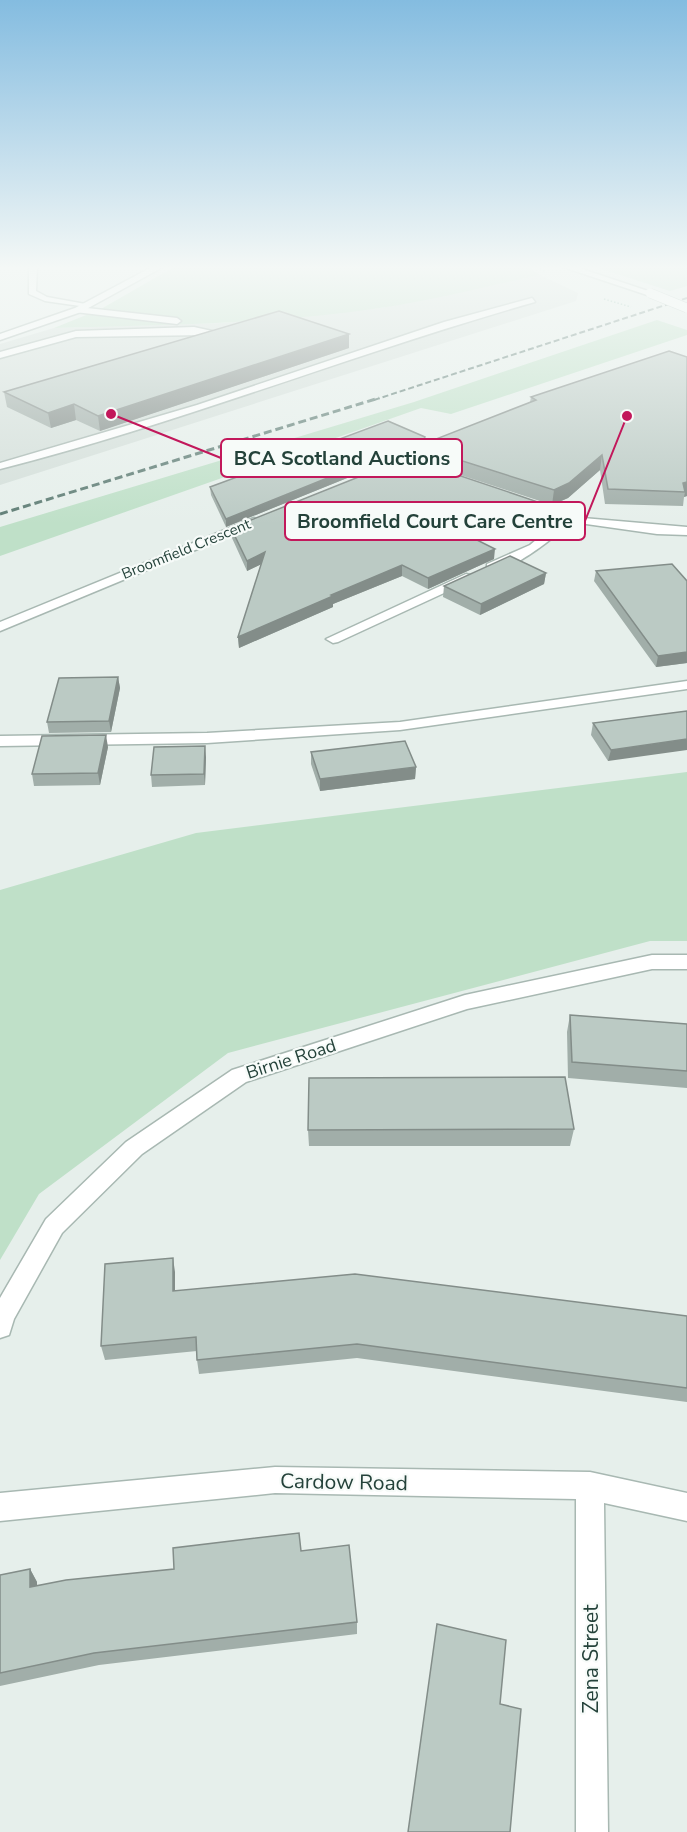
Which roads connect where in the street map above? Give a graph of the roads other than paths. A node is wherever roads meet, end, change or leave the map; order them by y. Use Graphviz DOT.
graph roads {
  1 [pos="362,352"];
  2 [pos="471,432"];
  3 [pos="0,453"];
  4 [pos="14,461"];
  5 [pos="0,466"];
  6 [pos="407,469"];
  7 [pos="421,470"];
  8 [pos="436,471"];
  9 [pos="502,496"];
  10 [pos="270,515"];
  11 [pos="570,517"];
  12 [pos="687,531"];
  13 [pos="0,627"];
  14 [pos="333,639"];
  15 [pos="687,685"];
  16 [pos="0,741"];
  17 [pos="687,962"];
  18 [pos="0,1327"];
  19 [pos="590,1486"];
  20 [pos="0,1507"];
  21 [pos="687,1507"];
  22 [pos="592,1832"];
  1 -- 4 [label="street"];
  2 -- 7 [label="street"];
  3 -- 4 [label="street"];
  4 -- 5 [label="street"];
  6 -- 7 [label="street"];
  7 -- 8 [label="street"];
  9 -- 11 [label="street"];
  10 -- 13 [label="street, Broomfield Crescent"];
  11 -- 12 [label="street"];
  11 -- 14 [label="street"];
  15 -- 16 [label="street"];
  17 -- 18 [label="street, Birnie Road"];
  19 -- 20 [label="street, Cardow Road"];
  19 -- 21 [label="street, Cardow Road"];
  19 -- 22 [label="street, Zena Street"];
}
